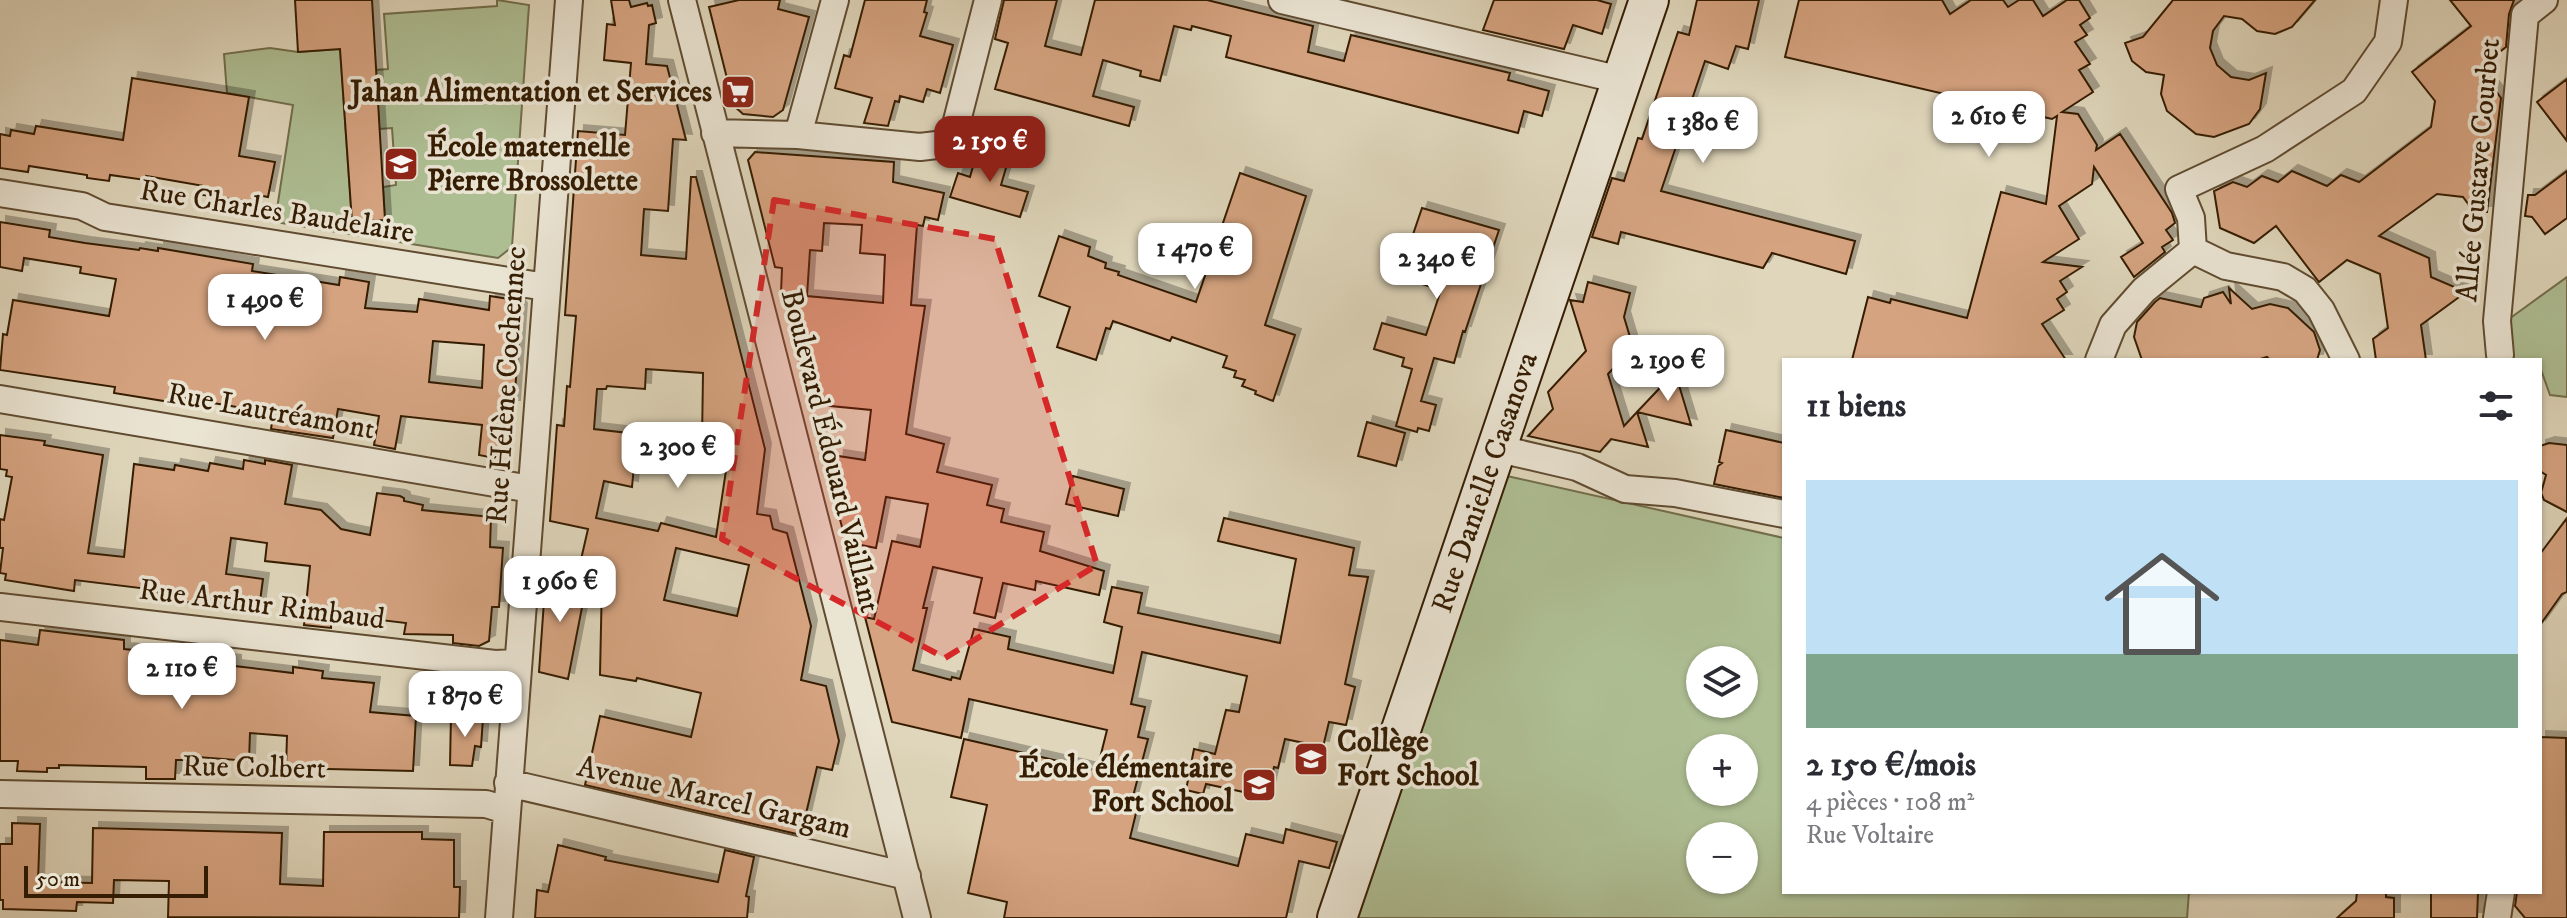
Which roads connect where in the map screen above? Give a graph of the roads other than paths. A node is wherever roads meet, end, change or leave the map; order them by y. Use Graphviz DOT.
graph roads {
  1 [pos="569,0"];
  2 [pos="682,0"];
  3 [pos="835,0"];
  4 [pos="988,0"];
  5 [pos="1282,0"];
  6 [pos="1649,0"];
  7 [pos="2394,0"];
  8 [pos="2544,0"];
  9 [pos="1621,80"];
  10 [pos="715,133"];
  11 [pos="798,135"];
  12 [pos="0,193"];
  13 [pos="2193,250"];
  14 [pos="546,287"];
  15 [pos="2500,355"];
  16 [pos="2100,358"];
  17 [pos="2345,358"];
  18 [pos="0,399"];
  19 [pos="1495,448"];
  20 [pos="531,489"];
  21 [pos="1782,514"];
  22 [pos="0,607"];
  23 [pos="518,663"];
  24 [pos="508,783"];
  25 [pos="0,794"];
  26 [pos="506,810"];
  27 [pos="907,876"];
  28 [pos="2501,894"];
  29 [pos="499,918"];
  30 [pos="917,918"];
  31 [pos="1337,918"];
  32 [pos="2497,918"];
  1 -- 14 [label="street, Rue Hélène Cochennec"];
  2 -- 10 [label="street, Boulevard Édouard Vaillant"];
  3 -- 11 [label="street"];
  4 -- 11 [label="street"];
  5 -- 9 [label="street"];
  6 -- 9 [label="main road, Rue Danielle Casanova"];
  7 -- 13 [label="street"];
  8 -- 15 [label="street, Allée Gustave Courbet"];
  9 -- 19 [label="main road, Rue Danielle Casanova"];
  10 -- 11 [label="street"];
  10 -- 27 [label="street, Boulevard Édouard Vaillant"];
  12 -- 14 [label="street, Rue Charles Baudelaire"];
  13 -- 16 [label="street"];
  13 -- 17 [label="street"];
  14 -- 20 [label="street, Rue Hélène Cochennec"];
  18 -- 20 [label="street, Rue Lautréamont"];
  19 -- 21 [label="street"];
  19 -- 31 [label="main road, Rue Danielle Casanova"];
  20 -- 23 [label="street, Rue Hélène Cochennec"];
  22 -- 23 [label="street, Rue Arthur Rimbaud"];
  23 -- 24 [label="street, Rue Hélène Cochennec"];
  24 -- 26 [label="street, Rue Hélène Cochennec"];
  24 -- 27 [label="street, Avenue Marcel Gargam"];
  25 -- 26 [label="street, Rue Colbert"];
  26 -- 29 [label="street, Rue Hélène Cochennec"];
  27 -- 30 [label="street, Boulevard Édouard Vaillant"];
  28 -- 32 [label="street"];
}
